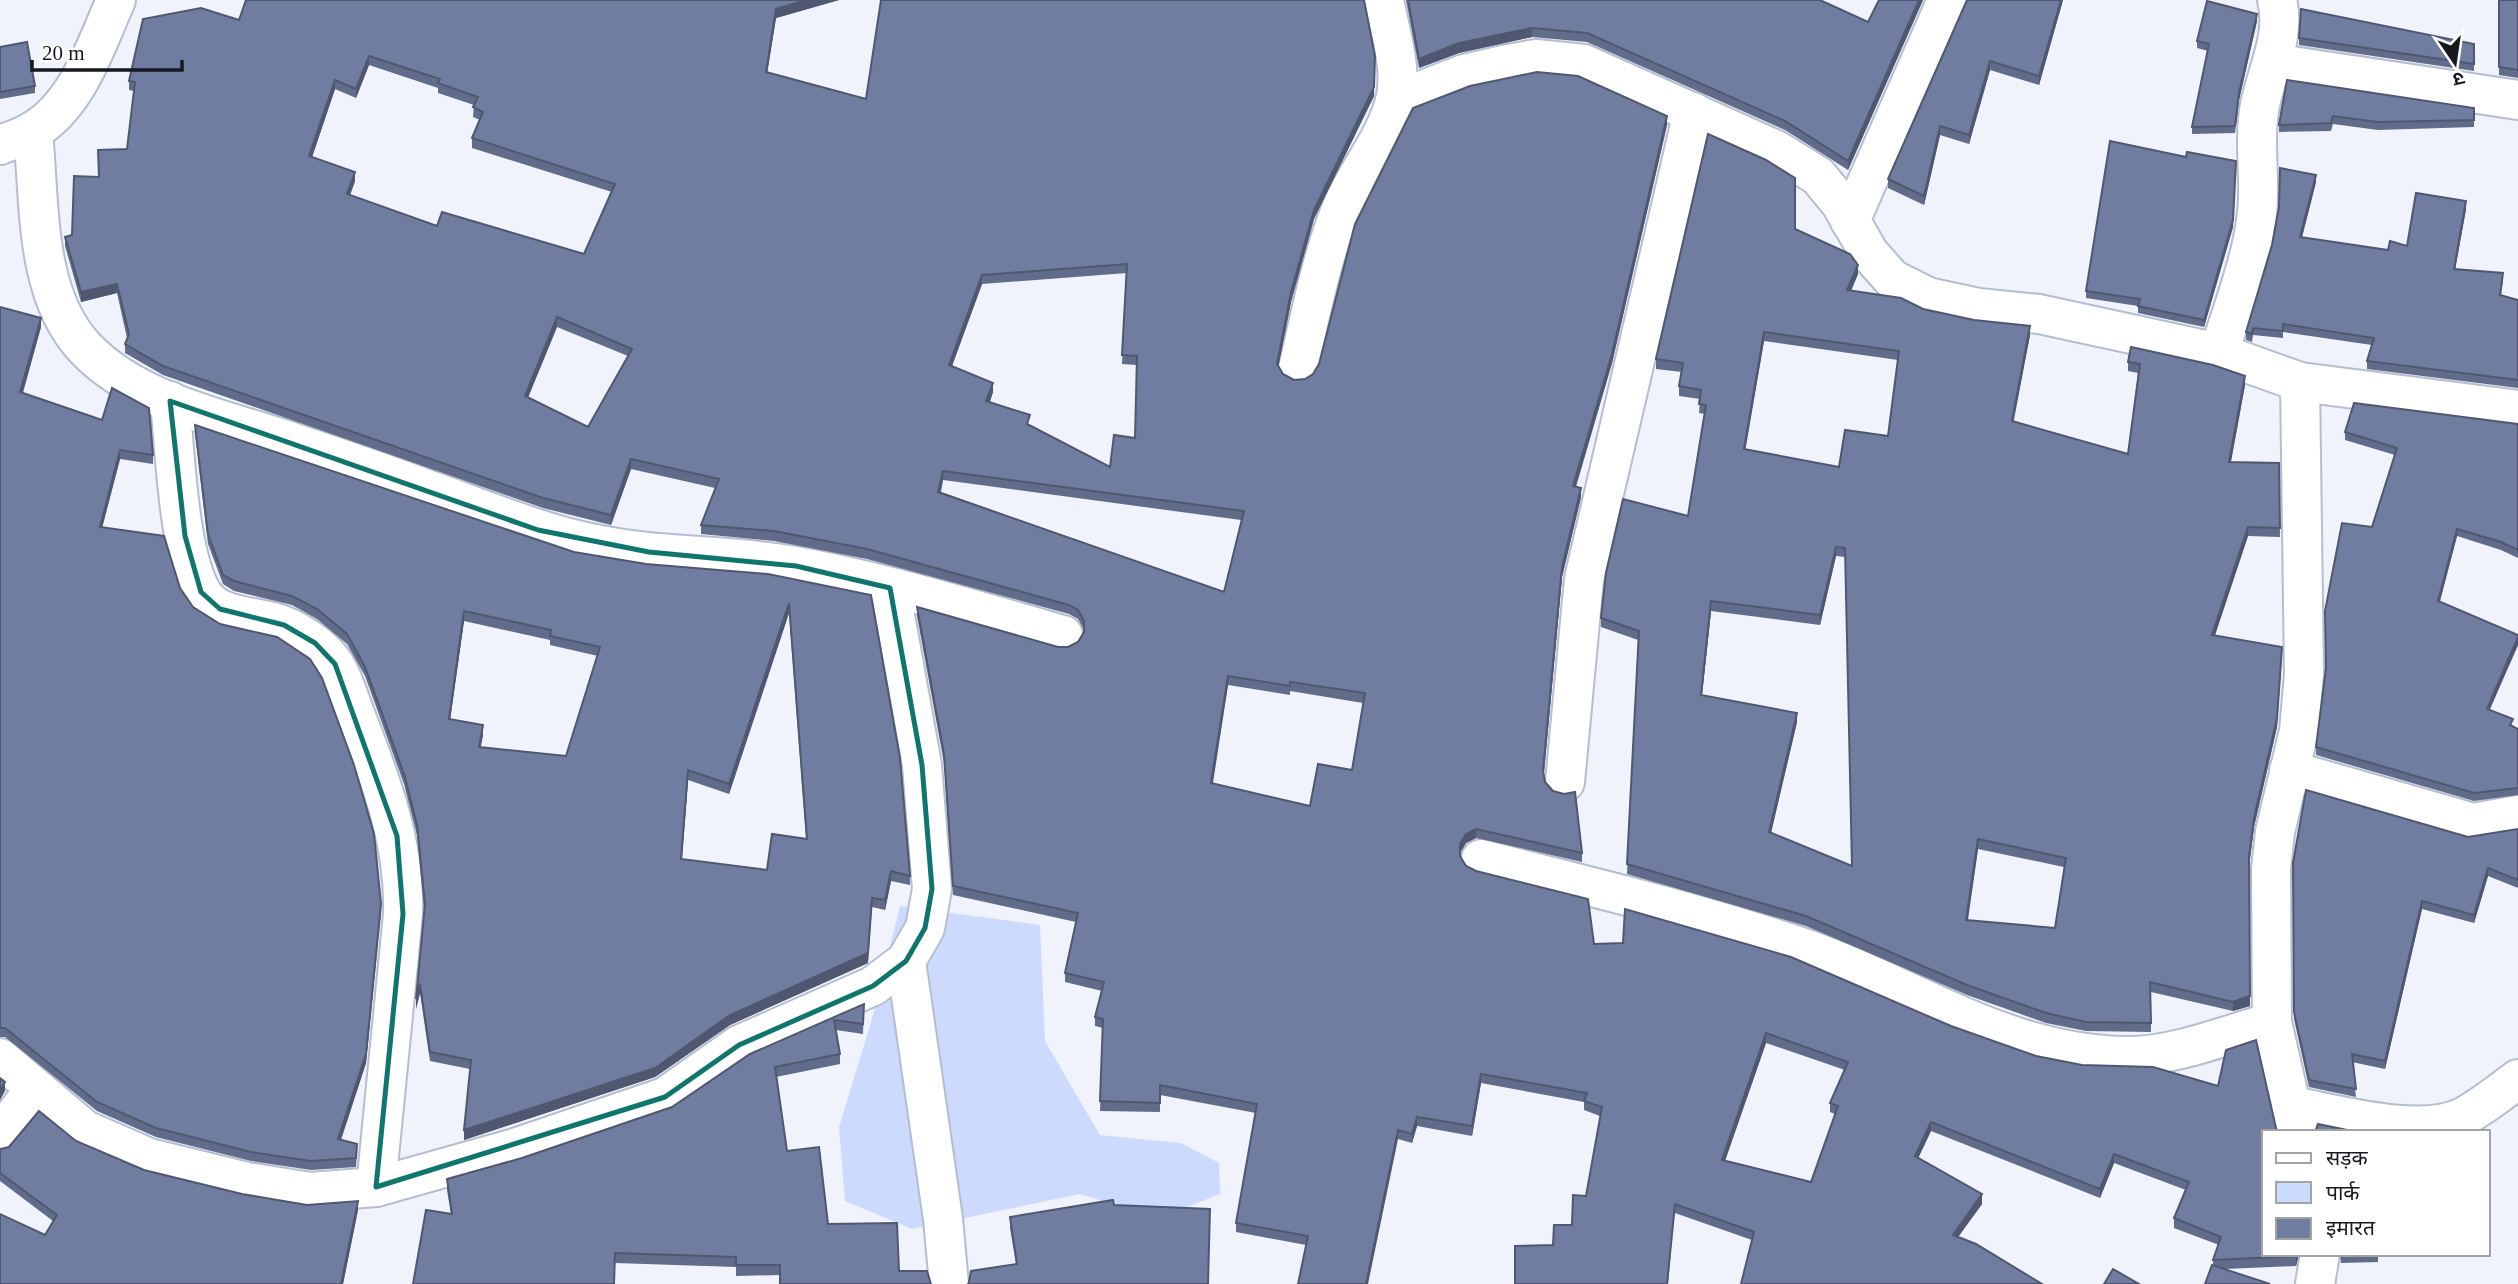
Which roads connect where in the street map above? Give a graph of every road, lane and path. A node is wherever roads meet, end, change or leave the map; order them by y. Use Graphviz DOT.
graph roads {
  1 [pos="116,0"];
  2 [pos="1384,0"];
  3 [pos="1947,0"];
  4 [pos="2277,0"];
  5 [pos="2272,63"];
  6 [pos="2518,100"];
  7 [pos="1395,101"];
  8 [pos="1693,112"];
  9 [pos="16,138"];
  10 [pos="1850,221"];
  11 [pos="2220,353"];
  12 [pos="1298,368"];
  13 [pos="2300,382"];
  14 [pos="170,401"];
  15 [pos="2518,411"];
  16 [pos="890,588"];
  17 [pos="1063,635"];
  18 [pos="2290,770"];
  19 [pos="1565,782"];
  20 [pos="2518,815"];
  21 [pos="1480,859"];
  22 [pos="906,961"];
  23 [pos="2272,1022"];
  24 [pos="0,1058"];
  25 [pos="2518,1079"];
  26 [pos="35,1088"];
  27 [pos="2294,1119"];
  28 [pos="0,1136"];
  29 [pos="376,1187"];
  30 [pos="2320,1256"];
  31 [pos="948,1284"];
  32 [pos="2315,1284"];
  1 -- 9 [label="street"];
  2 -- 7 [label="street"];
  3 -- 10 [label="street"];
  4 -- 5 [label="street"];
  5 -- 6 [label="street"];
  5 -- 11 [label="street"];
  7 -- 8 [label="street"];
  7 -- 12 [label="street"];
  8 -- 10 [label="street"];
  8 -- 19 [label="street"];
  9 -- 14 [label="street"];
  10 -- 11 [label="street"];
  11 -- 13 [label="street"];
  13 -- 15 [label="street"];
  13 -- 18 [label="street"];
  14 -- 16 [label="street"];
  14 -- 29 [label="street"];
  16 -- 17 [label="street"];
  16 -- 22 [label="street"];
  18 -- 20 [label="street"];
  18 -- 23 [label="street"];
  21 -- 23 [label="street"];
  22 -- 29 [label="street"];
  22 -- 31 [label="street"];
  23 -- 27 [label="street"];
  24 -- 26 [label="street"];
  25 -- 27 [label="street"];
  26 -- 28 [label="street"];
  26 -- 29 [label="street"];
  30 -- 32 [label="street"];
}
